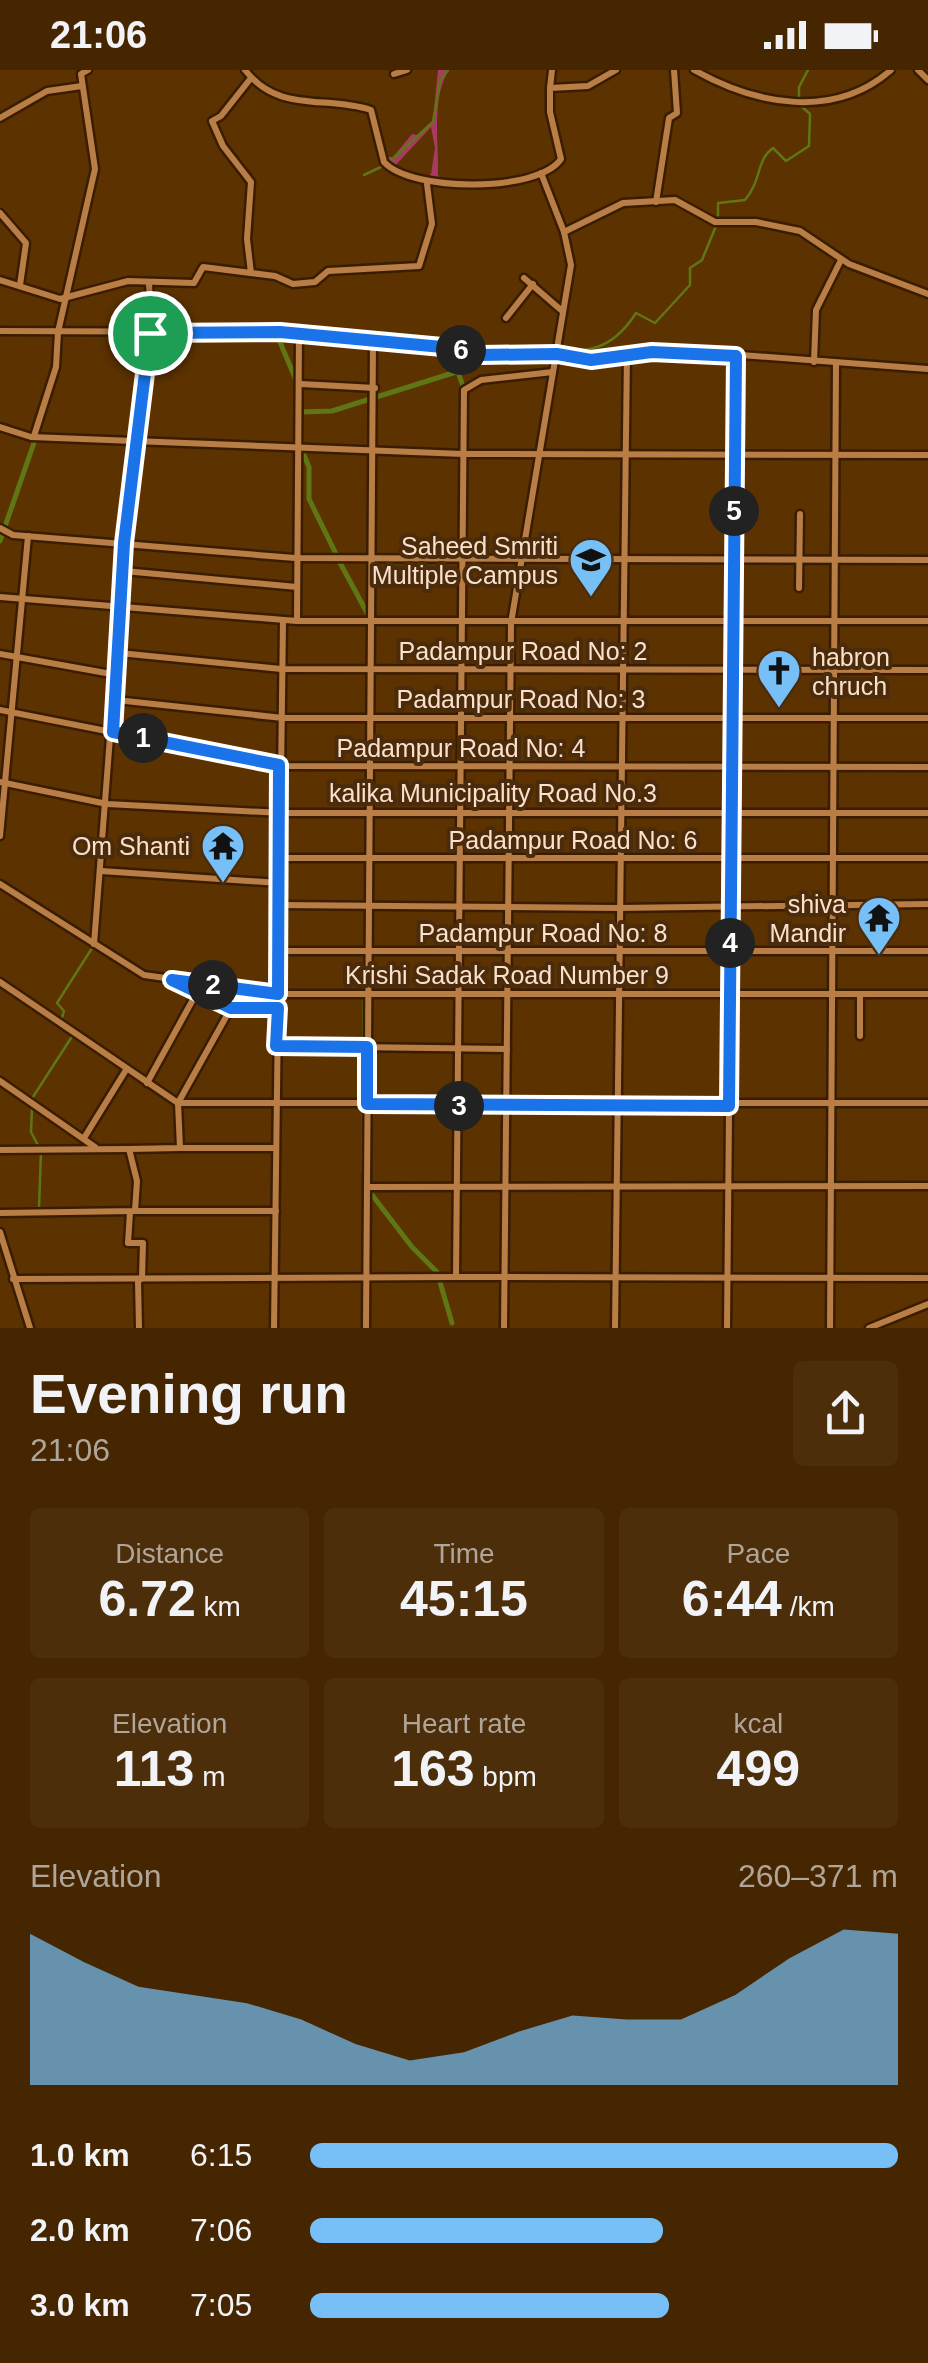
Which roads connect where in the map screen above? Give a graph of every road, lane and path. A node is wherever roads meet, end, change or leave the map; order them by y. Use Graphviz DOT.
graph roads {
  1 [pos="88,70"];
  2 [pos="245,70"];
  3 [pos="407,70"];
  4 [pos="552,70"];
  5 [pos="616,70"];
  6 [pos="674,70"];
  7 [pos="694,70"];
  8 [pos="891,70"];
  9 [pos="918,70"];
  10 [pos="394,74"];
  11 [pos="251,78"];
  12 [pos="928,80"];
  13 [pos="82,86"];
  14 [pos="550,88"];
  15 [pos="0,118"];
  16 [pos="541,173"];
  17 [pos="427,184"];
  18 [pos="656,202"];
  19 [pos="0,213"];
  20 [pos="564,232"];
  21 [pos="841,260"];
  22 [pos="251,273"];
  23 [pos="524,278"];
  24 [pos="0,280"];
  25 [pos="150,282"];
  26 [pos="533,284"];
  27 [pos="20,286"];
  28 [pos="928,294"];
  29 [pos="66,298"];
  30 [pos="562,311"];
  31 [pos="506,318"];
  32 [pos="0,332"];
  33 [pos="58,332"];
  34 [pos="298,334"];
  35 [pos="149,335"];
  36 [pos="373,342"];
  37 [pos="626,353"];
  38 [pos="557,354"];
  39 [pos="736,356"];
  40 [pos="814,362"];
  41 [pos="836,364"];
  42 [pos="928,369"];
  43 [pos="553,372"];
  44 [pos="300,384"];
  45 [pos="375,395"];
  46 [pos="0,427"];
  47 [pos="36,436"];
  48 [pos="136,441"];
  49 [pos="299,447"];
  50 [pos="372,450"];
  51 [pos="542,454"];
  52 [pos="626,454"];
  53 [pos="734,454"];
  54 [pos="928,454"];
  55 [pos="464,455"];
  56 [pos="838,455"];
  57 [pos="800,514"];
  58 [pos="4,530"];
  59 [pos="28,536"];
  60 [pos="124,543"];
  61 [pos="626,557"];
  62 [pos="734,557"];
  63 [pos="799,557"];
  64 [pos="298,558"];
  65 [pos="837,558"];
  66 [pos="371,560"];
  67 [pos="523,560"];
  68 [pos="928,560"];
  69 [pos="463,561"];
  70 [pos="124,572"];
  71 [pos="297,587"];
  72 [pos="799,588"];
  73 [pos="0,597"];
  74 [pos="22,598"];
  75 [pos="123,605"];
  76 [pos="282,620"];
  77 [pos="298,621"];
  78 [pos="928,621"];
  79 [pos="373,622"];
  80 [pos="464,622"];
  81 [pos="511,623"];
  82 [pos="838,623"];
  83 [pos="624,624"];
  84 [pos="734,624"];
  85 [pos="119,652"];
  86 [pos="0,654"];
  87 [pos="17,656"];
  88 [pos="282,669"];
  89 [pos="372,670"];
  90 [pos="928,670"];
  91 [pos="462,671"];
  92 [pos="510,671"];
  93 [pos="838,671"];
  94 [pos="622,672"];
  95 [pos="734,672"];
  96 [pos="117,675"];
  97 [pos="116,700"];
  98 [pos="0,710"];
  99 [pos="12,713"];
  100 [pos="281,717"];
  101 [pos="371,718"];
  102 [pos="928,718"];
  103 [pos="462,720"];
  104 [pos="510,720"];
  105 [pos="621,720"];
  106 [pos="734,720"];
  107 [pos="836,720"];
  108 [pos="113,732"];
  109 [pos="279,765"];
  110 [pos="928,767"];
  111 [pos="370,768"];
  112 [pos="461,768"];
  113 [pos="732,768"];
  114 [pos="835,768"];
  115 [pos="509,769"];
  116 [pos="621,769"];
  117 [pos="2,782"];
  118 [pos="107,804"];
  119 [pos="279,812"];
  120 [pos="370,813"];
  121 [pos="928,813"];
  122 [pos="461,814"];
  123 [pos="620,814"];
  124 [pos="732,814"];
  125 [pos="834,814"];
  126 [pos="508,815"];
  127 [pos="0,836"];
  128 [pos="278,858"];
  129 [pos="928,858"];
  130 [pos="370,859"];
  131 [pos="834,860"];
  132 [pos="461,861"];
  133 [pos="508,861"];
  134 [pos="619,861"];
  135 [pos="730,861"];
  136 [pos="101,872"];
  137 [pos="278,883"];
  138 [pos="0,884"];
  139 [pos="278,904"];
  140 [pos="928,904"];
  141 [pos="370,906"];
  142 [pos="834,906"];
  143 [pos="461,907"];
  144 [pos="507,907"];
  145 [pos="732,907"];
  146 [pos="618,908"];
  147 [pos="95,944"];
  148 [pos="278,950"];
  149 [pos="928,951"];
  150 [pos="369,952"];
  151 [pos="461,953"];
  152 [pos="507,953"];
  153 [pos="618,953"];
  154 [pos="729,953"];
  155 [pos="832,953"];
  156 [pos="172,980"];
  157 [pos="0,982"];
  158 [pos="196,994"];
  159 [pos="278,994"];
  160 [pos="928,994"];
  161 [pos="369,995"];
  162 [pos="460,996"];
  163 [pos="507,996"];
  164 [pos="618,996"];
  165 [pos="730,996"];
  166 [pos="833,996"];
  167 [pos="860,996"];
  168 [pos="231,1008"];
  169 [pos="278,1008"];
  170 [pos="860,1036"];
  171 [pos="276,1046"];
  172 [pos="367,1047"];
  173 [pos="459,1048"];
  174 [pos="507,1048"];
  175 [pos="126,1070"];
  176 [pos="0,1081"];
  177 [pos="147,1083"];
  178 [pos="178,1103"];
  179 [pos="928,1103"];
  180 [pos="275,1104"];
  181 [pos="367,1104"];
  182 [pos="831,1105"];
  183 [pos="458,1106"];
  184 [pos="506,1106"];
  185 [pos="616,1106"];
  186 [pos="729,1106"];
  187 [pos="84,1138"];
  188 [pos="96,1148"];
  189 [pos="180,1148"];
  190 [pos="276,1148"];
  191 [pos="128,1149"];
  192 [pos="0,1150"];
  193 [pos="928,1186"];
  194 [pos="367,1187"];
  195 [pos="505,1188"];
  196 [pos="615,1188"];
  197 [pos="830,1188"];
  198 [pos="457,1189"];
  199 [pos="728,1189"];
  200 [pos="276,1211"];
  201 [pos="133,1212"];
  202 [pos="0,1213"];
  203 [pos="0,1232"];
  204 [pos="275,1277"];
  205 [pos="456,1277"];
  206 [pos="142,1278"];
  207 [pos="727,1278"];
  208 [pos="928,1278"];
  209 [pos="12,1279"];
  210 [pos="616,1279"];
  211 [pos="366,1280"];
  212 [pos="504,1280"];
  213 [pos="829,1280"];
  214 [pos="928,1304"];
  215 [pos="30,1328"];
  216 [pos="139,1328"];
  217 [pos="274,1328"];
  218 [pos="366,1328"];
  219 [pos="504,1328"];
  220 [pos="616,1328"];
  221 [pos="727,1328"];
  222 [pos="830,1328"];
  223 [pos="870,1328"];
  1 -- 13 [label="street"];
  2 -- 11 [label="street"];
  3 -- 10 [label="street"];
  4 -- 14 [label="street"];
  5 -- 14 [label="street"];
  6 -- 18 [label="street"];
  7 -- 8 [label="street"];
  9 -- 12 [label="street"];
  11 -- 17 [label="street"];
  11 -- 22 [label="street"];
  13 -- 15 [label="street"];
  13 -- 29 [label="street"];
  14 -- 16 [label="street"];
  16 -- 17 [label="street"];
  16 -- 20 [label="street"];
  17 -- 22 [label="street"];
  18 -- 20 [label="street"];
  18 -- 21 [label="street"];
  19 -- 27 [label="street"];
  20 -- 30 [label="street"];
  21 -- 28 [label="street"];
  21 -- 40 [label="street"];
  22 -- 25 [label="street"];
  23 -- 26 [label="street"];
  24 -- 27 [label="street"];
  25 -- 29 [label="street"];
  25 -- 35 [label="street"];
  26 -- 30 [label="street"];
  26 -- 31 [label="street"];
  27 -- 29 [label="street"];
  29 -- 33 [label="street"];
  30 -- 38 [label="street"];
  32 -- 33 [label="street"];
  33 -- 35 [label="street"];
  33 -- 47 [label="street"];
  34 -- 35 [label="street"];
  34 -- 36 [label="street"];
  34 -- 44 [label="street"];
  35 -- 48 [label="street"];
  36 -- 38 [label="street"];
  36 -- 45 [label="street"];
  37 -- 38 [label="street"];
  37 -- 39 [label="street"];
  37 -- 52 [label="street"];
  38 -- 43 [label="street"];
  39 -- 40 [label="street"];
  39 -- 53 [label="street"];
  40 -- 41 [label="street"];
  41 -- 42 [label="street"];
  41 -- 56 [label="street"];
  43 -- 51 [label="street"];
  43 -- 55 [label="street"];
  44 -- 45 [label="street"];
  44 -- 49 [label="street"];
  45 -- 50 [label="street"];
  46 -- 47 [label="street"];
  47 -- 48 [label="street"];
  48 -- 49 [label="street"];
  48 -- 60 [label="street"];
  49 -- 50 [label="street"];
  49 -- 64 [label="street"];
  50 -- 55 [label="street"];
  50 -- 66 [label="street"];
  51 -- 52 [label="street"];
  51 -- 55 [label="street"];
  51 -- 67 [label="street"];
  52 -- 53 [label="street"];
  52 -- 61 [label="street"];
  53 -- 56 [label="street"];
  53 -- 62 [label="street"];
  54 -- 56 [label="street"];
  55 -- 69 [label="street"];
  56 -- 65 [label="street"];
  57 -- 63 [label="street"];
  58 -- 59 [label="street"];
  59 -- 60 [label="street"];
  59 -- 74 [label="street"];
  60 -- 64 [label="street"];
  60 -- 70 [label="street"];
  61 -- 62 [label="street"];
  61 -- 67 [label="street"];
  61 -- 83 [label="street"];
  62 -- 63 [label="street"];
  62 -- 84 [label="street"];
  63 -- 65 [label="street"];
  63 -- 72 [label="street"];
  64 -- 66 [label="street"];
  64 -- 71 [label="street"];
  65 -- 68 [label="street"];
  65 -- 82 [label="street"];
  66 -- 69 [label="street"];
  66 -- 79 [label="street"];
  67 -- 69 [label="street"];
  67 -- 81 [label="street"];
  69 -- 80 [label="street"];
  70 -- 71 [label="street"];
  70 -- 75 [label="street"];
  71 -- 77 [label="street"];
  73 -- 74 [label="street"];
  74 -- 75 [label="street"];
  74 -- 87 [label="street"];
  75 -- 76 [label="street"];
  75 -- 85 [label="street"];
  76 -- 77 [label="street"];
  76 -- 88 [label="street"];
  77 -- 79 [label="street"];
  78 -- 82 [label="street"];
  79 -- 80 [label="street"];
  79 -- 89 [label="street"];
  80 -- 81 [label="street"];
  80 -- 91 [label="street"];
  81 -- 83 [label="street"];
  81 -- 92 [label="street"];
  82 -- 84 [label="street"];
  82 -- 93 [label="street"];
  83 -- 84 [label="street"];
  83 -- 94 [label="street"];
  84 -- 95 [label="street"];
  85 -- 88 [label="street, Padampur Road No: 2"];
  85 -- 96 [label="street"];
  86 -- 87 [label="street"];
  87 -- 96 [label="street"];
  87 -- 99 [label="street"];
  88 -- 89 [label="street, Padampur Road No: 2"];
  88 -- 100 [label="street"];
  89 -- 91 [label="street, Padampur Road No: 2"];
  89 -- 101 [label="street"];
  90 -- 93 [label="street, Padampur Road No: 2"];
  91 -- 92 [label="street, Padampur Road No: 2"];
  91 -- 103 [label="street"];
  92 -- 94 [label="street, Padampur Road No: 2"];
  92 -- 104 [label="street"];
  93 -- 95 [label="street, Padampur Road No: 2"];
  93 -- 107 [label="street"];
  94 -- 95 [label="street, Padampur Road No: 2"];
  94 -- 105 [label="street"];
  95 -- 106 [label="street"];
  96 -- 97 [label="street"];
  97 -- 100 [label="street, Padampur Road No: 3"];
  97 -- 108 [label="street"];
  98 -- 99 [label="street, Padampur Road No: 4"];
  99 -- 108 [label="street, Padampur Road No: 4"];
  99 -- 117 [label="street"];
  100 -- 101 [label="street, Padampur Road No: 3"];
  100 -- 109 [label="street"];
  101 -- 103 [label="street, Padampur Road No: 3"];
  101 -- 111 [label="street"];
  102 -- 107 [label="street, Padampur Road No: 3"];
  103 -- 104 [label="street, Padampur Road No: 3"];
  103 -- 112 [label="street"];
  104 -- 105 [label="street, Padampur Road No: 3"];
  104 -- 115 [label="street"];
  105 -- 106 [label="street, Padampur Road No: 3"];
  105 -- 116 [label="street"];
  106 -- 107 [label="street, Padampur Road No: 3"];
  106 -- 113 [label="street"];
  107 -- 114 [label="street"];
  108 -- 109 [label="street, Padampur Road No: 4"];
  108 -- 118 [label="street"];
  109 -- 111 [label="street, Padampur Road No: 4"];
  109 -- 119 [label="street"];
  110 -- 114 [label="street, Padampur Road No: 4"];
  111 -- 112 [label="street, Padampur Road No: 4"];
  111 -- 120 [label="street"];
  112 -- 115 [label="street, Padampur Road No: 4"];
  112 -- 122 [label="street"];
  113 -- 114 [label="street, Padampur Road No: 4"];
  113 -- 116 [label="street, Padampur Road No: 4"];
  113 -- 124 [label="street"];
  114 -- 125 [label="street"];
  115 -- 116 [label="street, Padampur Road No: 4"];
  115 -- 126 [label="street"];
  116 -- 123 [label="street"];
  117 -- 118 [label="street, kalika Municipality Road No.3"];
  117 -- 127 [label="street"];
  118 -- 119 [label="street, kalika Municipality Road No.3"];
  118 -- 136 [label="street"];
  119 -- 120 [label="street, kalika Municipality Road No.3"];
  119 -- 128 [label="street"];
  120 -- 122 [label="street, kalika Municipality Road No.3"];
  120 -- 130 [label="street"];
  121 -- 125 [label="street, kalika Municipality Road No.3"];
  122 -- 126 [label="street, kalika Municipality Road No.3"];
  122 -- 132 [label="street"];
  123 -- 124 [label="street, kalika Municipality Road No.3"];
  123 -- 126 [label="street, kalika Municipality Road No.3"];
  123 -- 134 [label="street"];
  124 -- 125 [label="street, kalika Municipality Road No.3"];
  124 -- 135 [label="street"];
  125 -- 131 [label="street"];
  126 -- 133 [label="street"];
  128 -- 130 [label="street, Padampur Road No: 6"];
  128 -- 137 [label="street"];
  129 -- 131 [label="street, Padampur Road No: 6"];
  130 -- 132 [label="street, Padampur Road No: 6"];
  130 -- 141 [label="street"];
  131 -- 135 [label="street, Padampur Road No: 6"];
  131 -- 142 [label="street"];
  132 -- 133 [label="street, Padampur Road No: 6"];
  132 -- 143 [label="street"];
  133 -- 134 [label="street, Padampur Road No: 6"];
  133 -- 144 [label="street"];
  134 -- 135 [label="street, Padampur Road No: 6"];
  134 -- 146 [label="street"];
  135 -- 145 [label="street"];
  136 -- 137 [label="street"];
  136 -- 147 [label="street"];
  137 -- 139 [label="street"];
  138 -- 147 [label="street, Krishi Sadak Road Number 9"];
  139 -- 141 [label="street"];
  139 -- 148 [label="street"];
  140 -- 142 [label="street"];
  141 -- 143 [label="street"];
  141 -- 150 [label="street"];
  142 -- 145 [label="street"];
  142 -- 155 [label="street"];
  143 -- 144 [label="street"];
  143 -- 151 [label="street"];
  144 -- 146 [label="street"];
  144 -- 152 [label="street"];
  145 -- 146 [label="street"];
  145 -- 154 [label="street"];
  146 -- 153 [label="street"];
  147 -- 156 [label="street, Krishi Sadak Road Number 9"];
  148 -- 150 [label="street, Padampur Road No: 8"];
  148 -- 159 [label="street"];
  149 -- 155 [label="street, Padampur Road No: 8"];
  150 -- 151 [label="street, Padampur Road No: 8"];
  150 -- 161 [label="street"];
  151 -- 152 [label="street, Padampur Road No: 8"];
  151 -- 162 [label="street"];
  152 -- 153 [label="street, Padampur Road No: 8"];
  152 -- 163 [label="street"];
  153 -- 154 [label="street, Padampur Road No: 8"];
  153 -- 164 [label="street"];
  154 -- 155 [label="street, Padampur Road No: 8"];
  154 -- 165 [label="street"];
  155 -- 166 [label="street"];
  156 -- 158 [label="street"];
  156 -- 159 [label="street, Krishi Sadak Road Number 9"];
  157 -- 175 [label="street"];
  158 -- 168 [label="street"];
  158 -- 177 [label="street"];
  159 -- 161 [label="street, Krishi Sadak Road Number 9"];
  159 -- 169 [label="street"];
  160 -- 167 [label="street, Krishi Sadak Road Number 9"];
  161 -- 162 [label="street, Krishi Sadak Road Number 9"];
  161 -- 172 [label="street"];
  162 -- 163 [label="street, Krishi Sadak Road Number 9"];
  162 -- 173 [label="street"];
  163 -- 164 [label="street, Krishi Sadak Road Number 9"];
  163 -- 174 [label="street"];
  164 -- 165 [label="street, Krishi Sadak Road Number 9"];
  164 -- 185 [label="street"];
  165 -- 166 [label="street, Krishi Sadak Road Number 9"];
  165 -- 186 [label="street"];
  166 -- 167 [label="street, Krishi Sadak Road Number 9"];
  166 -- 182 [label="street"];
  167 -- 170 [label="street"];
  168 -- 169 [label="street"];
  168 -- 178 [label="street"];
  169 -- 171 [label="street"];
  171 -- 172 [label="street"];
  171 -- 180 [label="street"];
  172 -- 173 [label="street"];
  172 -- 181 [label="street"];
  173 -- 174 [label="street"];
  173 -- 183 [label="street"];
  174 -- 184 [label="street"];
  175 -- 177 [label="street"];
  175 -- 187 [label="street"];
  176 -- 187 [label="street"];
  177 -- 178 [label="street"];
  178 -- 180 [label="street"];
  178 -- 189 [label="street"];
  179 -- 182 [label="street"];
  180 -- 181 [label="street"];
  180 -- 190 [label="street"];
  181 -- 183 [label="street"];
  181 -- 194 [label="street"];
  182 -- 186 [label="street"];
  182 -- 197 [label="street"];
  183 -- 184 [label="street"];
  183 -- 198 [label="street"];
  184 -- 185 [label="street"];
  184 -- 195 [label="street"];
  185 -- 186 [label="street"];
  185 -- 196 [label="street"];
  186 -- 199 [label="street"];
  187 -- 188 [label="street"];
  188 -- 191 [label="street"];
  188 -- 192 [label="street"];
  189 -- 190 [label="street"];
  189 -- 191 [label="street"];
  190 -- 200 [label="street"];
  191 -- 201 [label="street"];
  193 -- 197 [label="street"];
  194 -- 198 [label="street"];
  194 -- 211 [label="street"];
  195 -- 196 [label="street"];
  195 -- 198 [label="street"];
  195 -- 212 [label="street"];
  196 -- 199 [label="street"];
  196 -- 210 [label="street"];
  197 -- 199 [label="street"];
  197 -- 213 [label="street"];
  198 -- 205 [label="street"];
  199 -- 207 [label="street"];
  200 -- 201 [label="street"];
  200 -- 204 [label="street"];
  201 -- 202 [label="street"];
  201 -- 206 [label="street"];
  203 -- 209 [label="street"];
  204 -- 206 [label="street"];
  204 -- 211 [label="street"];
  204 -- 217 [label="street"];
  205 -- 211 [label="street"];
  205 -- 212 [label="street"];
  206 -- 209 [label="street"];
  206 -- 216 [label="street"];
  207 -- 210 [label="street"];
  207 -- 213 [label="street"];
  207 -- 221 [label="street"];
  208 -- 213 [label="street"];
  209 -- 215 [label="street"];
  210 -- 212 [label="street"];
  210 -- 220 [label="street"];
  211 -- 218 [label="street"];
  212 -- 219 [label="street"];
  213 -- 222 [label="street"];
  214 -- 223 [label="street"];
}
